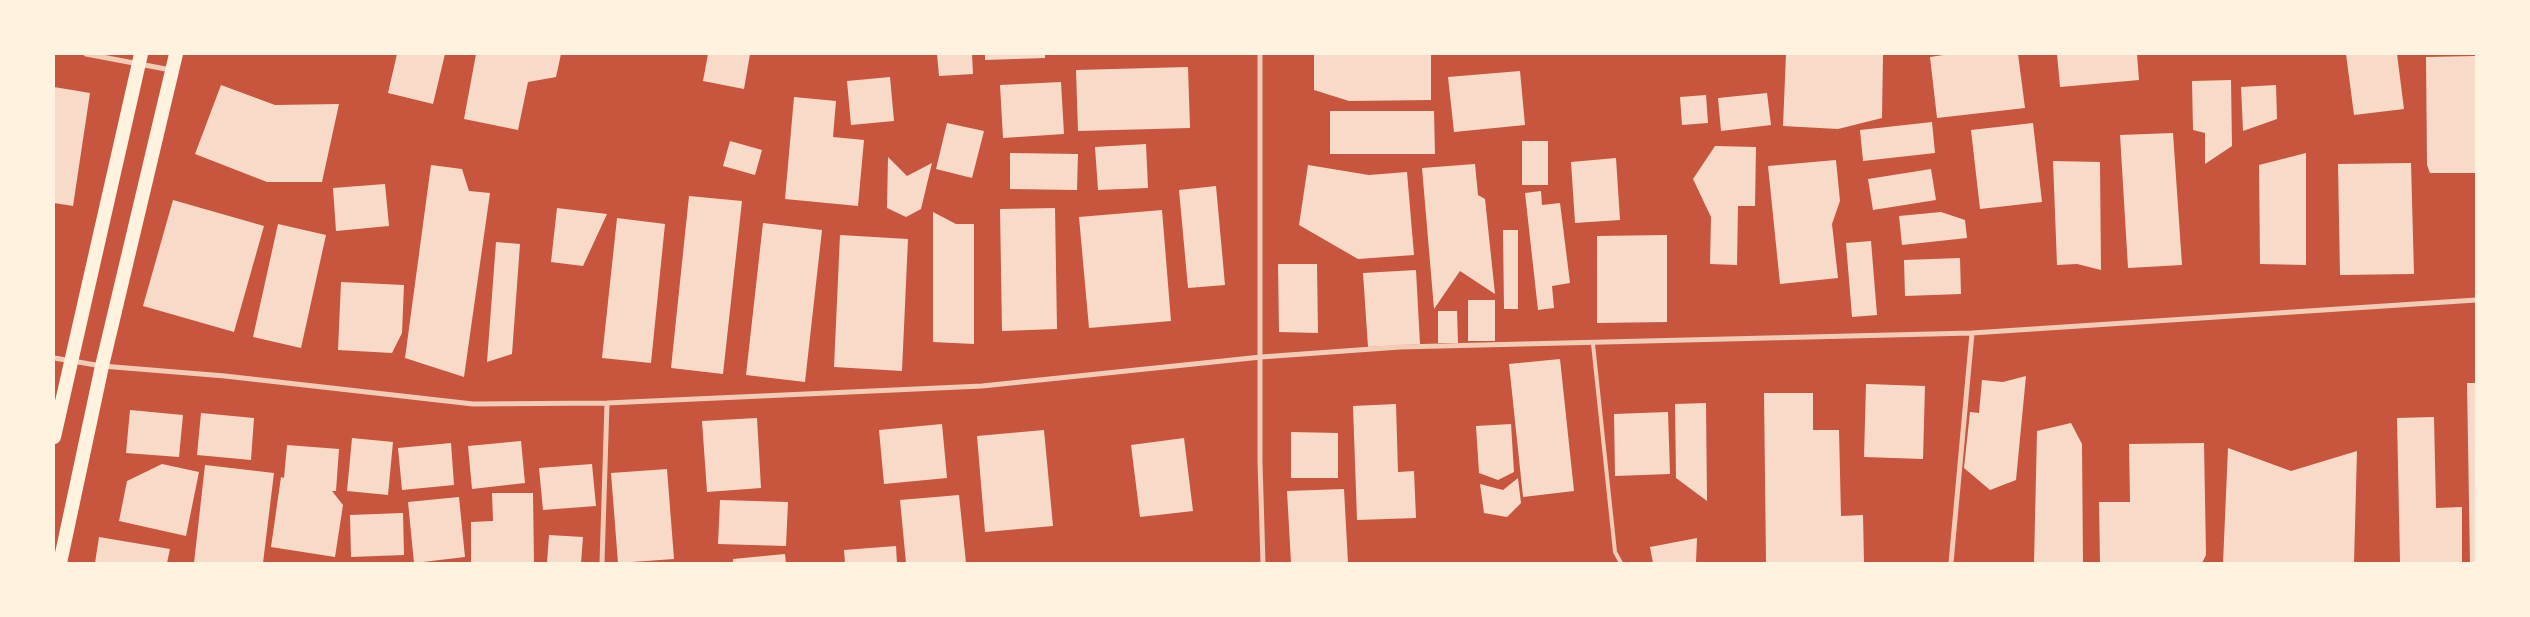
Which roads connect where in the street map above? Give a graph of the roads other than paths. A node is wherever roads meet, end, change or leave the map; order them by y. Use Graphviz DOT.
graph roads {
  1 [pos="86,54"];
  2 [pos="176,54"];
  3 [pos="1260,54"];
  4 [pos="140,59"];
  5 [pos="172,71"];
  6 [pos="2476,300"];
  7 [pos="1972,333"];
  8 [pos="1593,344"];
  9 [pos="1261,357"];
  10 [pos="54,358"];
  11 [pos="70,360"];
  12 [pos="102,366"];
  13 [pos="607,403"];
  14 [pos="54,438"];
  15 [pos="60,563"];
  16 [pos="602,563"];
  17 [pos="1263,563"];
  18 [pos="1621,563"];
  19 [pos="1951,563"];
  1 -- 4 [label="street"];
  2 -- 5 [label="highway"];
  3 -- 9 [label="street"];
  4 -- 5 [label="street"];
  4 -- 11 [label="highway"];
  5 -- 12 [label="highway"];
  6 -- 7 [label="street"];
  7 -- 8 [label="street"];
  7 -- 19 [label="street"];
  8 -- 9 [label="street"];
  8 -- 18 [label="lane"];
  9 -- 13 [label="street"];
  9 -- 17 [label="street"];
  10 -- 11 [label="street"];
  11 -- 12 [label="street"];
  11 -- 14 [label="highway"];
  12 -- 13 [label="street"];
  12 -- 15 [label="highway"];
  13 -- 16 [label="street"];
}
